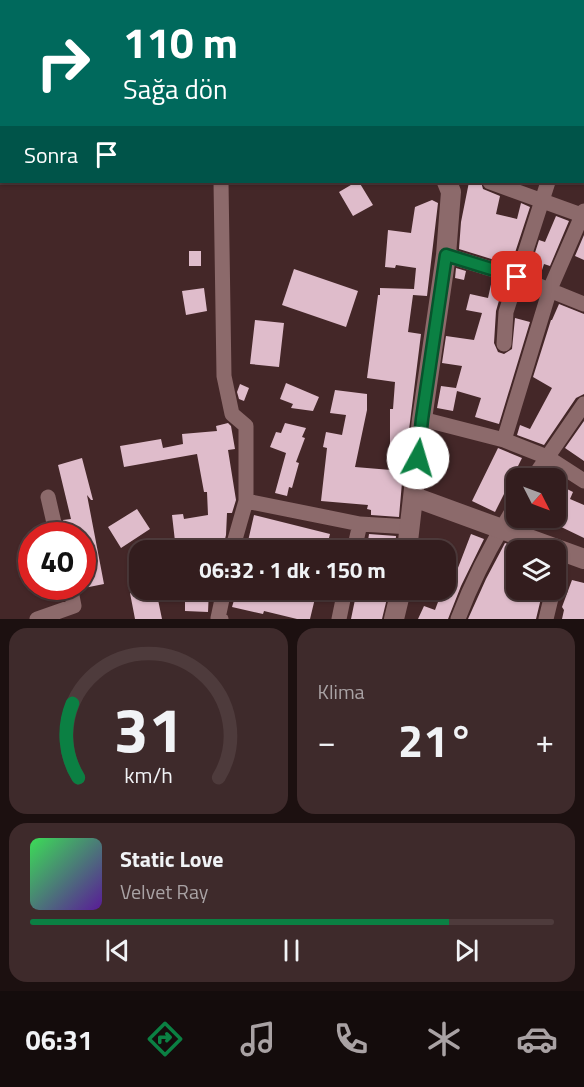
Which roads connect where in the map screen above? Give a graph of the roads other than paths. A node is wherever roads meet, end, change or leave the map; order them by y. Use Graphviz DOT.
graph roads {
  1 [pos="221,183"];
  2 [pos="447,183"];
  3 [pos="493,183"];
  4 [pos="548,183"];
  5 [pos="541,200"];
  6 [pos="583,214"];
  7 [pos="446,255"];
  8 [pos="517,277"];
  9 [pos="550,289"];
  10 [pos="584,304"];
  11 [pos="504,344"];
  12 [pos="584,404"];
  13 [pos="422,419"];
  14 [pos="504,440"];
  15 [pos="547,458"];
  16 [pos="540,468"];
  17 [pos="584,481"];
  18 [pos="48,497"];
  19 [pos="414,497"];
  20 [pos="246,501"];
  21 [pos="506,521"];
  22 [pos="54,522"];
  23 [pos="360,524"];
  24 [pos="411,527"];
  25 [pos="501,529"];
  26 [pos="235,540"];
  27 [pos="356,540"];
  28 [pos="409,540"];
  29 [pos="533,540"];
  30 [pos="566,552"];
  31 [pos="584,559"];
  32 [pos="73,600"];
  33 [pos="222,600"];
  34 [pos="343,600"];
  35 [pos="398,600"];
  36 [pos="551,600"];
  37 [pos="37,619"];
  38 [pos="221,619"];
  39 [pos="339,619"];
  40 [pos="394,619"];
  41 [pos="458,619"];
  42 [pos="546,619"];
  1 -- 20 [label="street"];
  2 -- 7 [label="street"];
  3 -- 5 [label="street"];
  4 -- 5 [label="street"];
  5 -- 6 [label="street"];
  5 -- 8 [label="street"];
  6 -- 9 [label="street"];
  7 -- 8 [label="street"];
  7 -- 13 [label="street"];
  8 -- 9 [label="street"];
  8 -- 11 [label="street"];
  9 -- 10 [label="street"];
  9 -- 14 [label="street"];
  12 -- 15 [label="street"];
  13 -- 14 [label="street"];
  13 -- 19 [label="street"];
  14 -- 15 [label="street"];
  15 -- 16 [label="street"];
  15 -- 17 [label="street"];
  18 -- 22 [label="street"];
  19 -- 24 [label="street"];
  19 -- 25 [label="street"];
  20 -- 23 [label="street"];
  20 -- 26 [label="street"];
  21 -- 25 [label="street"];
  23 -- 24 [label="street"];
  23 -- 27 [label="street"];
  24 -- 28 [label="street"];
  25 -- 29 [label="street"];
  25 -- 41 [label="street"];
  30 -- 31 [label="street"];
  32 -- 37 [label="street"];
  33 -- 38 [label="street"];
  34 -- 39 [label="street"];
  35 -- 40 [label="street"];
  36 -- 42 [label="street"];
}
